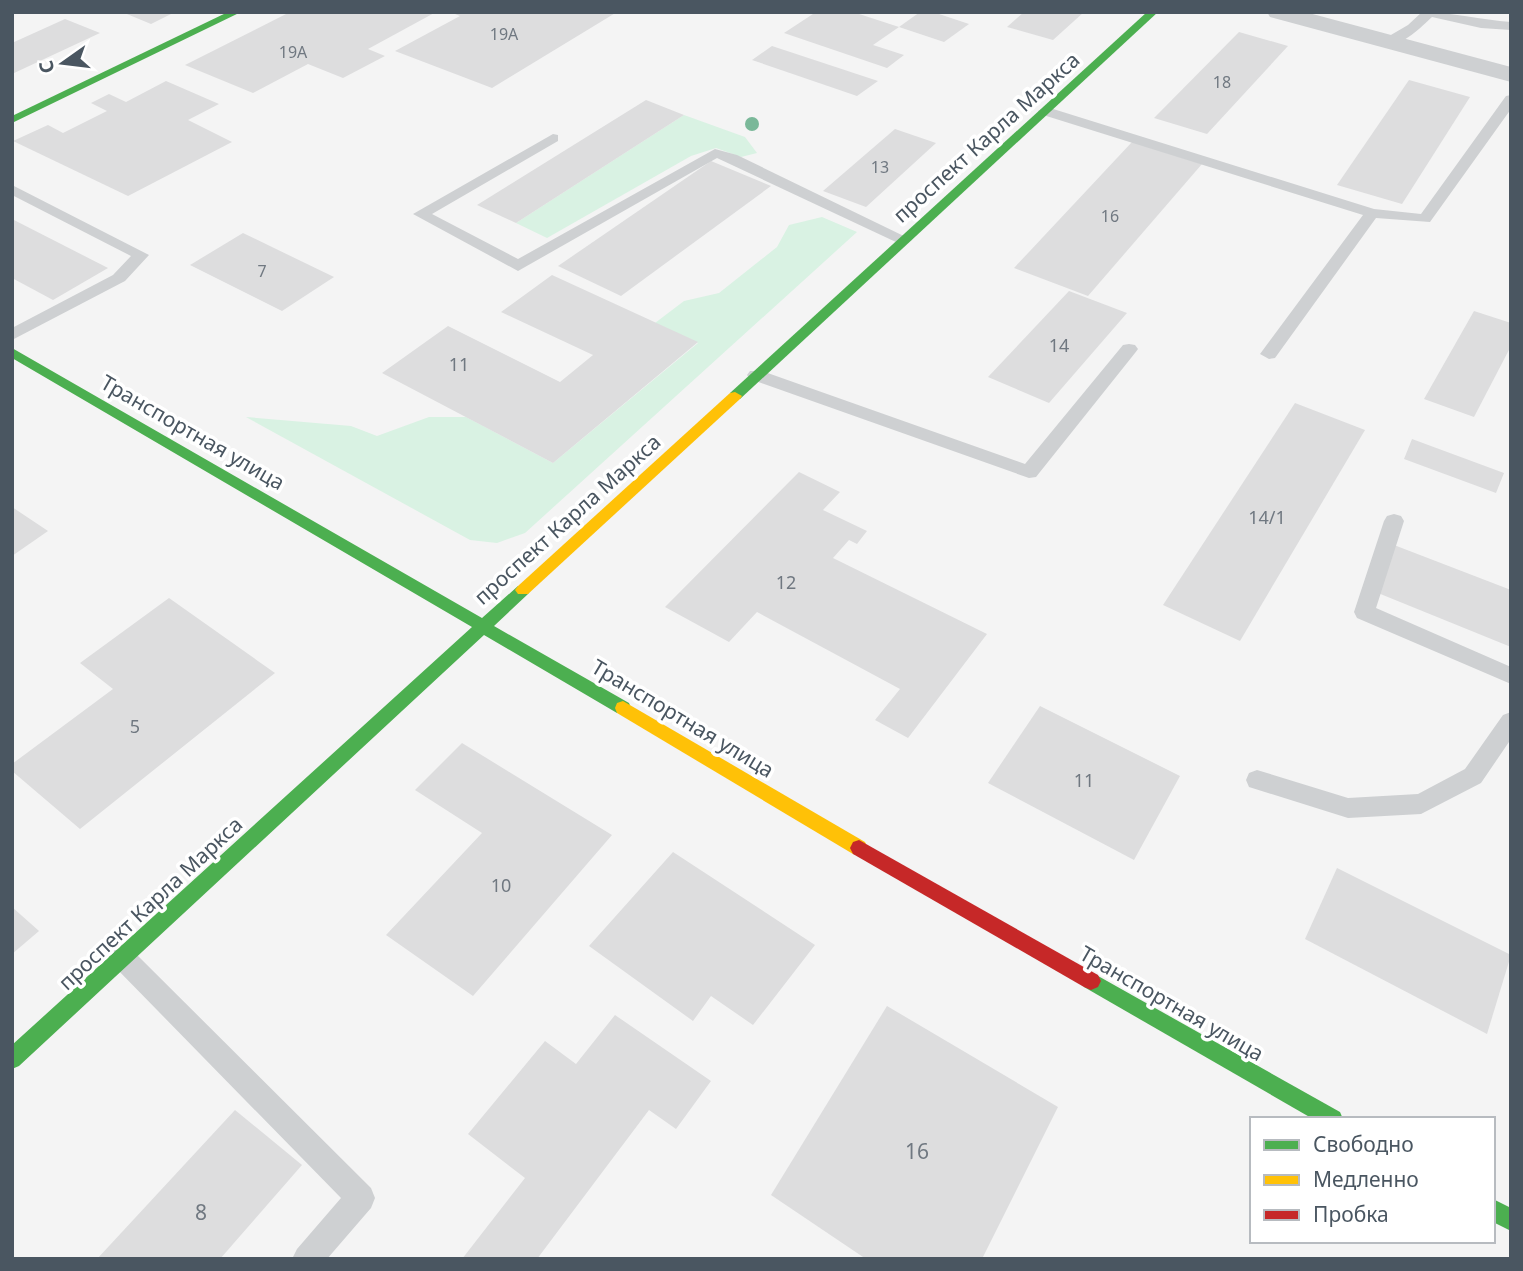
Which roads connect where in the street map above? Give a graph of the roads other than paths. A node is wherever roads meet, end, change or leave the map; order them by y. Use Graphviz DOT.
graph roads {
  1 [pos="236,12"];
  2 [pos="1153,12"];
  3 [pos="1278,12"];
  4 [pos="1403,12"];
  5 [pos="1427,14"];
  6 [pos="1511,26"];
  7 [pos="1389,42"];
  8 [pos="1511,75"];
  9 [pos="1511,99"];
  10 [pos="1045,111"];
  11 [pos="12,120"];
  12 [pos="553,138"];
  13 [pos="12,189"];
  14 [pos="1372,213"];
  15 [pos="904,240"];
  16 [pos="12,335"];
  17 [pos="1129,349"];
  18 [pos="12,352"];
  19 [pos="1269,354"];
  20 [pos="756,375"];
  21 [pos="1394,521"];
  22 [pos="483,625"];
  23 [pos="1511,676"];
  24 [pos="1511,721"];
  25 [pos="1257,780"];
  26 [pos="122,957"];
  27 [pos="12,1059"];
  28 [pos="1329,1117"];
  29 [pos="1495,1211"];
  30 [pos="1511,1220"];
  31 [pos="307,1259"];
  1 -- 11 [label="street"];
  2 -- 10 [label="street, проспект Карла Маркса"];
  3 -- 7 [label="street"];
  4 -- 5 [label="lane"];
  5 -- 6 [label="lane"];
  5 -- 7 [label="lane"];
  7 -- 8 [label="street"];
  9 -- 14 [label="lane"];
  10 -- 14 [label="lane"];
  10 -- 15 [label="street, проспект Карла Маркса"];
  12 -- 15 [label="lane"];
  13 -- 16 [label="lane"];
  14 -- 19 [label="lane"];
  15 -- 20 [label="street, проспект Карла Маркса"];
  17 -- 20 [label="lane"];
  18 -- 22 [label="street, Транспортная улица"];
  20 -- 22 [label="street, проспект Карла Маркса"];
  21 -- 23 [label="lane"];
  22 -- 26 [label="street, проспект Карла Маркса"];
  22 -- 28 [label="street, Транспортная улица"];
  24 -- 25 [label="lane"];
  26 -- 27 [label="street, проспект Карла Маркса"];
  26 -- 31 [label="lane"];
  29 -- 30 [label="street"];
}
